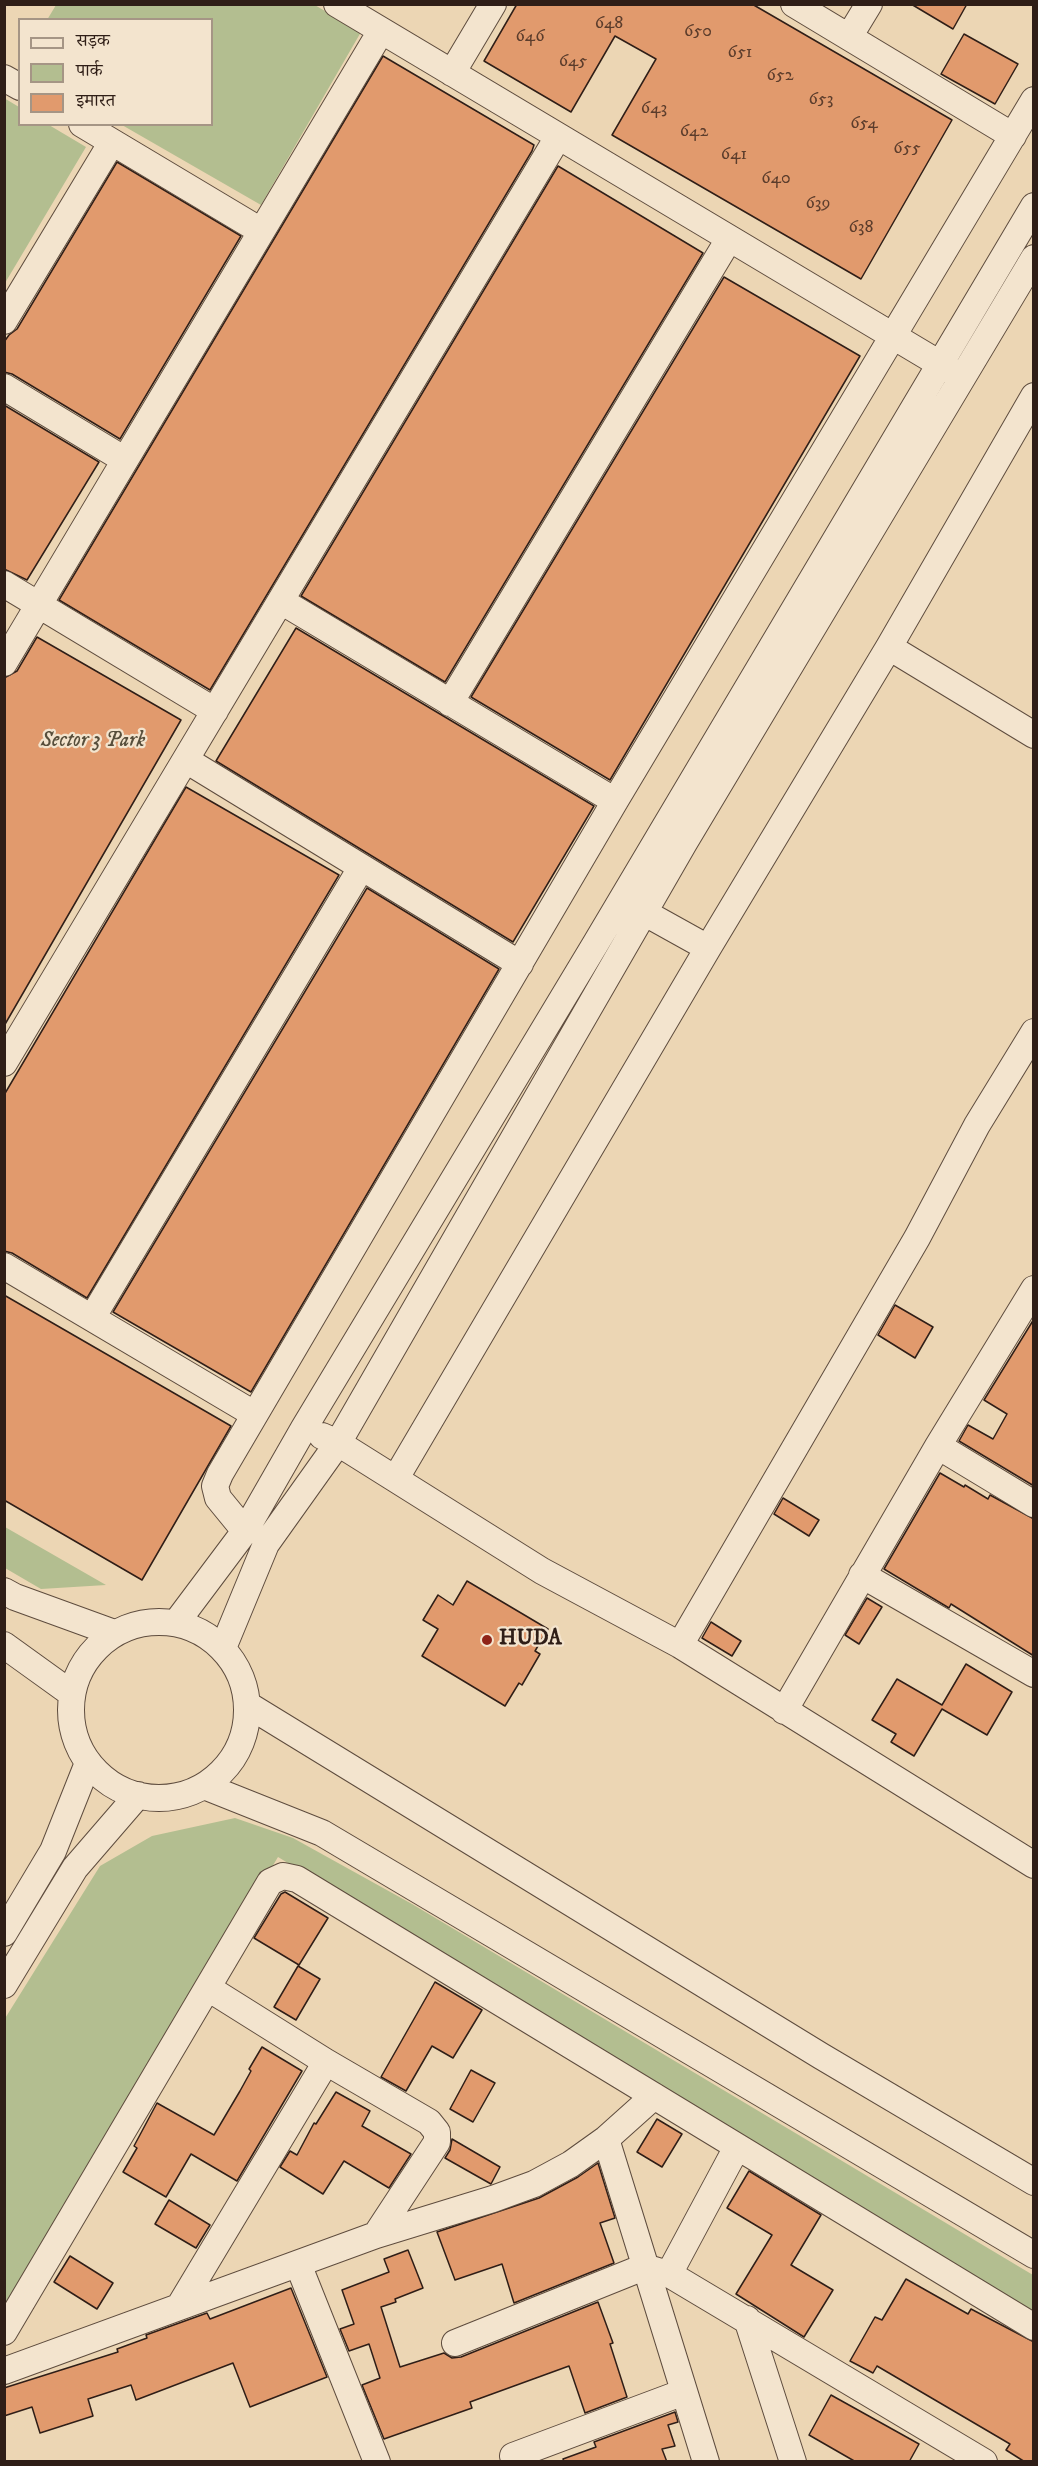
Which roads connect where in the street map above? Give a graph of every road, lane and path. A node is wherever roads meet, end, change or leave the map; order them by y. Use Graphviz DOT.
graph roads {
  1 [pos="337,4"];
  2 [pos="493,4"];
  3 [pos="794,4"];
  4 [pos="869,4"];
  5 [pos="381,31"];
  6 [pos="849,38"];
  7 [pos="452,73"];
  8 [pos="4,78"];
  9 [pos="18,86"];
  10 [pos="1034,100"];
  11 [pos="85,126"];
  12 [pos="1013,135"];
  13 [pos="558,137"];
  14 [pos="112,142"];
  15 [pos="1034,206"];
  16 [pos="261,231"];
  17 [pos="729,239"];
  18 [pos="1034,258"];
  19 [pos="4,321"];
  20 [pos="893,336"];
  21 [pos="940,364"];
  22 [pos="963,378"];
  23 [pos="4,387"];
  24 [pos="1034,396"];
  25 [pos="125,460"];
  26 [pos="4,584"];
  27 [pos="281,601"];
  28 [pos="39,605"];
  29 [pos="888,647"];
  30 [pos="4,663"];
  31 [pos="450,703"];
  32 [pos="215,711"];
  33 [pos="1034,735"];
  34 [pos="186,760"];
  35 [pos="615,801"];
  36 [pos="361,868"];
  37 [pos="645,913"];
  38 [pos="708,948"];
  39 [pos="520,964"];
  40 [pos="1034,1032"];
  41 [pos="4,1063"];
  42 [pos="4,1266"];
  43 [pos="1034,1288"];
  44 [pos="92,1318"];
  45 [pos="254,1414"];
  46 [pos="304,1428"];
  47 [pos="338,1443"];
  48 [pos="938,1446"];
  49 [pos="396,1478"];
  50 [pos="1034,1504"];
  51 [pos="245,1531"];
  52 [pos="862,1575"];
  53 [pos="4,1592"];
  54 [pos="176,1623"];
  55 [pos="114,1634"];
  56 [pos="4,1645"];
  57 [pos="680,1645"];
  58 [pos="223,1648"];
  59 [pos="1034,1674"];
  60 [pos="72,1694"];
  61 [pos="248,1705"];
  62 [pos="784,1711"];
  63 [pos="88,1763"];
  64 [pos="204,1786"];
  65 [pos="138,1796"];
  66 [pos="1034,1865"];
  67 [pos="4,1933"];
  68 [pos="4,1985"];
  69 [pos="208,1988"];
  70 [pos="326,2062"];
  71 [pos="654,2096"];
  72 [pos="606,2139"];
  73 [pos="737,2147"];
  74 [pos="1034,2182"];
  75 [pos="376,2235"];
  76 [pos="1034,2255"];
  77 [pos="298,2264"];
  78 [pos="644,2267"];
  79 [pos="669,2274"];
  80 [pos="179,2307"];
  81 [pos="747,2319"];
  82 [pos="1034,2327"];
  83 [pos="4,2332"];
  84 [pos="455,2343"];
  85 [pos="4,2371"];
  86 [pos="684,2392"];
  87 [pos="513,2456"];
  88 [pos="377,2462"];
  89 [pos="706,2462"];
  90 [pos="793,2462"];
  91 [pos="984,2462"];
  1 -- 5 [label="street"];
  2 -- 7 [label="street"];
  3 -- 6 [label="street"];
  4 -- 6 [label="street"];
  5 -- 7 [label="street"];
  5 -- 16 [label="street"];
  6 -- 12 [label="street"];
  7 -- 13 [label="street"];
  8 -- 9 [label="street"];
  10 -- 12 [label="street"];
  11 -- 14 [label="street"];
  12 -- 20 [label="street"];
  13 -- 17 [label="street"];
  13 -- 27 [label="street"];
  14 -- 16 [label="street"];
  14 -- 19 [label="street"];
  15 -- 21 [label="street"];
  16 -- 25 [label="street"];
  17 -- 20 [label="street"];
  17 -- 31 [label="street"];
  18 -- 22 [label="street"];
  20 -- 21 [label="street"];
  20 -- 35 [label="street"];
  21 -- 22 [label="street"];
  21 -- 46 [label="street"];
  22 -- 37 [label="street"];
  23 -- 25 [label="street"];
  24 -- 29 [label="street"];
  25 -- 28 [label="street"];
  26 -- 28 [label="street"];
  27 -- 31 [label="street"];
  27 -- 32 [label="street"];
  28 -- 30 [label="street"];
  28 -- 32 [label="street"];
  29 -- 33 [label="street"];
  29 -- 38 [label="street"];
  31 -- 35 [label="street"];
  32 -- 34 [label="street"];
  34 -- 36 [label="street"];
  34 -- 41 [label="street"];
  35 -- 39 [label="street"];
  36 -- 39 [label="street"];
  36 -- 44 [label="street"];
  37 -- 38 [label="street"];
  37 -- 47 [label="street"];
  38 -- 49 [label="street"];
  39 -- 45 [label="street"];
  40 -- 57 [label="street"];
  42 -- 44 [label="street"];
  43 -- 48 [label="street"];
  44 -- 45 [label="street"];
  45 -- 51 [label="street"];
  46 -- 47 [label="street"];
  46 -- 51 [label="street"];
  47 -- 49 [label="street"];
  47 -- 58 [label="street"];
  48 -- 50 [label="street"];
  48 -- 52 [label="street"];
  49 -- 57 [label="street"];
  51 -- 54 [label="street"];
  52 -- 59 [label="street"];
  52 -- 62 [label="street"];
  53 -- 55 [label="street"];
  54 -- 55 [label="street"];
  54 -- 58 [label="street"];
  55 -- 60 [label="street"];
  56 -- 60 [label="street"];
  57 -- 62 [label="street"];
  58 -- 61 [label="street"];
  60 -- 63 [label="street"];
  61 -- 64 [label="street"];
  61 -- 74 [label="street"];
  62 -- 66 [label="street"];
  63 -- 65 [label="street"];
  63 -- 67 [label="street"];
  64 -- 65 [label="street"];
  64 -- 76 [label="street"];
  65 -- 68 [label="street"];
  69 -- 70 [label="street"];
  69 -- 71 [label="street"];
  69 -- 83 [label="street"];
  70 -- 75 [label="street"];
  70 -- 80 [label="street"];
  71 -- 72 [label="street"];
  71 -- 73 [label="street"];
  72 -- 75 [label="street"];
  72 -- 78 [label="street"];
  73 -- 79 [label="street"];
  73 -- 82 [label="street"];
  75 -- 77 [label="street"];
  77 -- 80 [label="street"];
  77 -- 88 [label="street"];
  78 -- 79 [label="street"];
  78 -- 84 [label="street"];
  78 -- 86 [label="street"];
  79 -- 81 [label="street"];
  80 -- 85 [label="street"];
  81 -- 90 [label="street"];
  81 -- 91 [label="street"];
  86 -- 87 [label="street"];
  86 -- 89 [label="street"];
}
